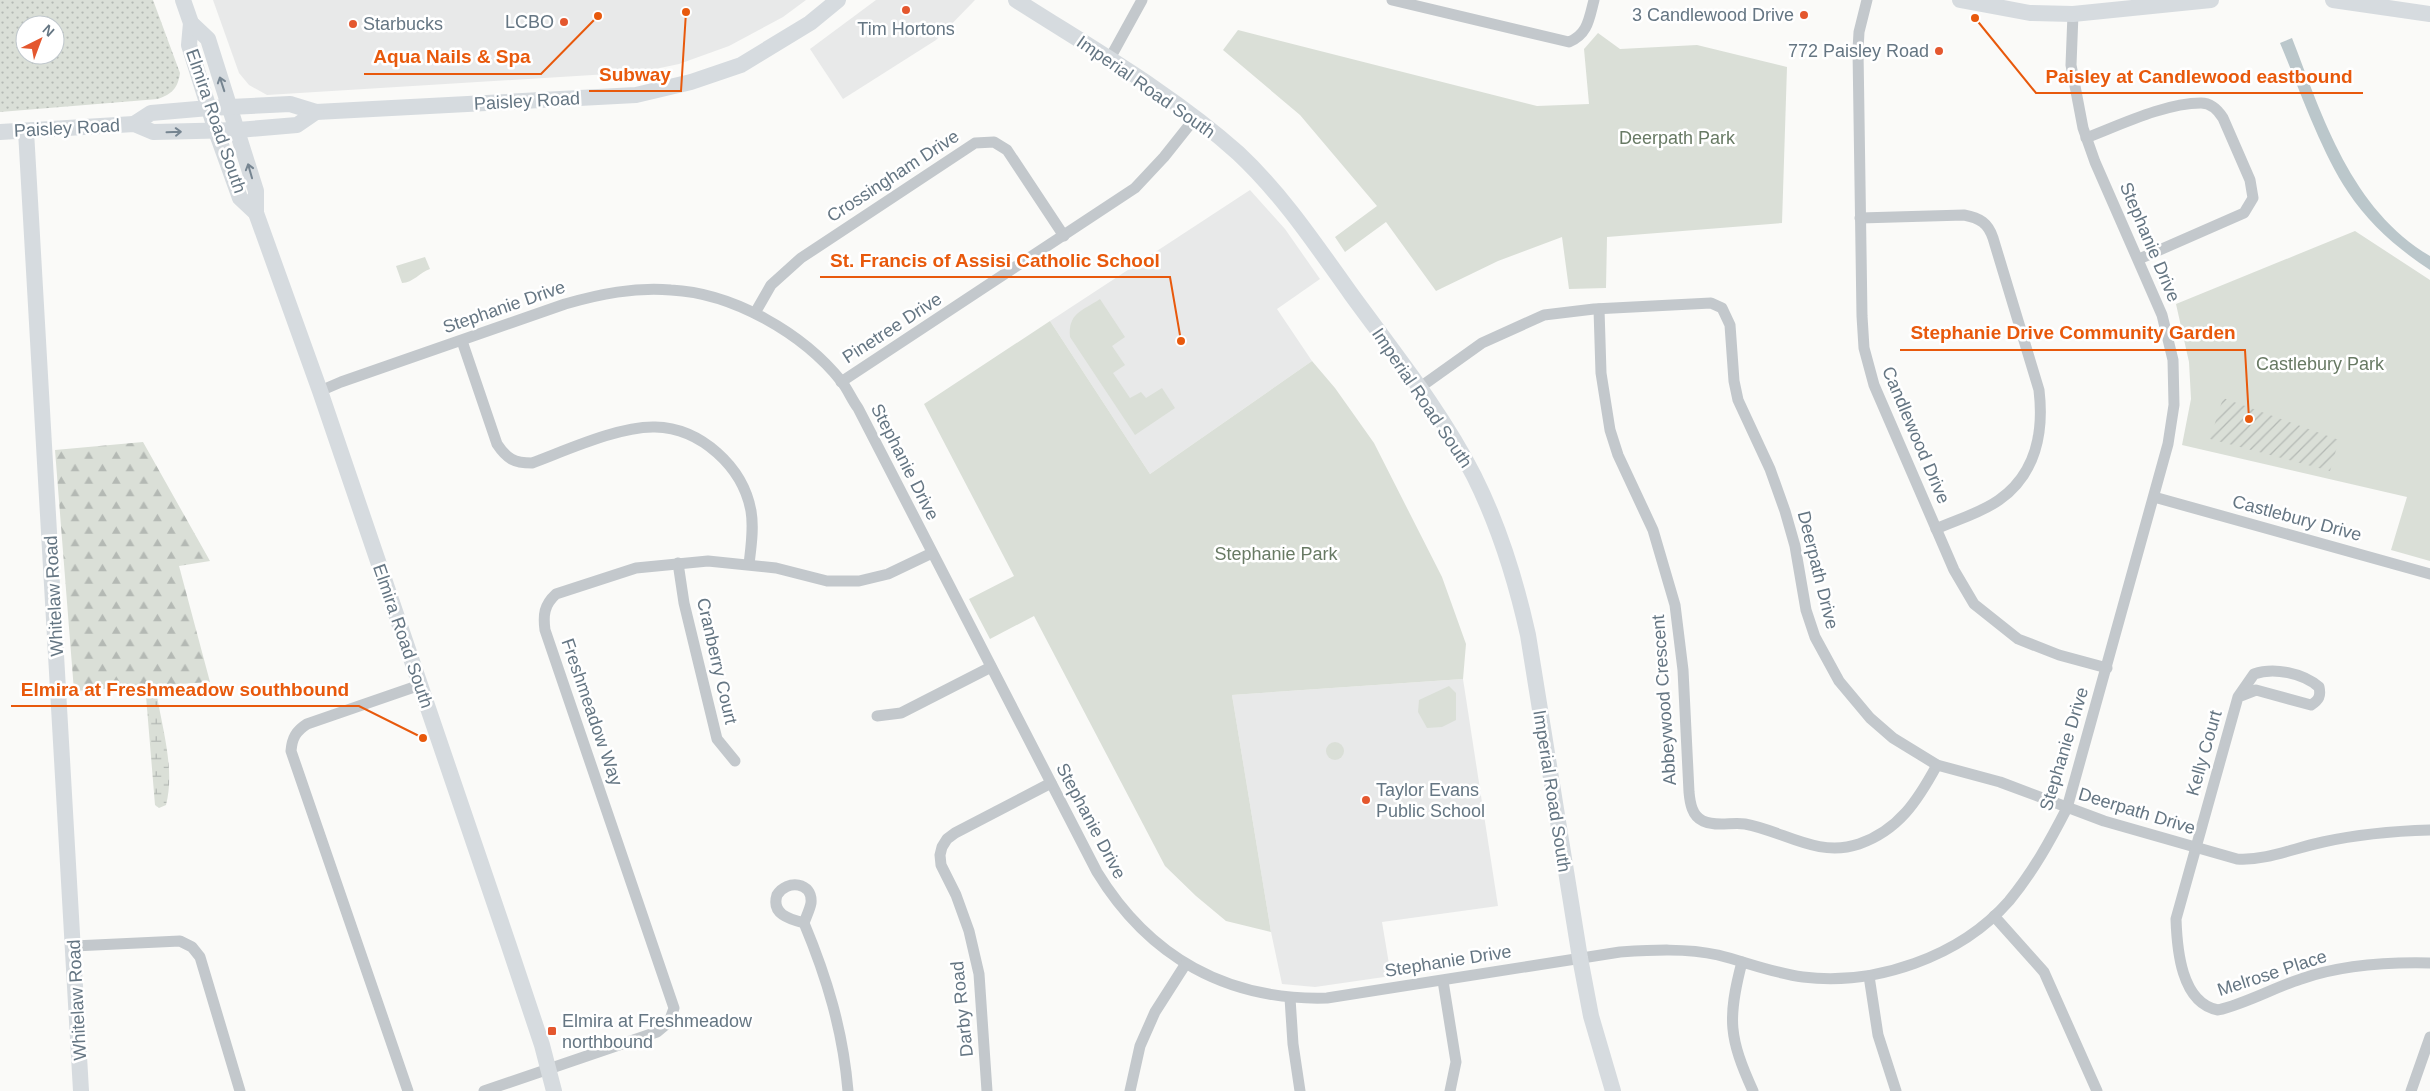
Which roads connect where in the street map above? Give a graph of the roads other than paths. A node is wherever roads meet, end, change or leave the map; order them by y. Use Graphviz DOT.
graph roads {
  1 [pos="183,0"];
  2 [pos="1016,0"];
  3 [pos="1142,0"];
  4 [pos="1392,0"];
  5 [pos="1594,0"];
  6 [pos="1867,0"];
  7 [pos="1960,0"];
  8 [pos="2211,0"];
  9 [pos="2333,0"];
  10 [pos="841,1"];
  11 [pos="2073,14"];
  12 [pos="2430,14"];
  13 [pos="191,23"];
  14 [pos="1109,60"];
  15 [pos="209,108"];
  16 [pos="230,108"];
  17 [pos="316,112"];
  18 [pos="1196,118"];
  19 [pos="134,124"];
  20 [pos="238,130"];
  21 [pos="26,131"];
  22 [pos="216,131"];
  23 [pos="0,132"];
  24 [pos="2086,138"];
  25 [pos="256,213"];
  26 [pos="1860,218"];
  27 [pos="1064,236"];
  28 [pos="2139,259"];
  29 [pos="1599,309"];
  30 [pos="755,313"];
  31 [pos="462,341"];
  32 [pos="841,382"];
  33 [pos="1419,388"];
  34 [pos="320,391"];
  35 [pos="2154,497"];
  36 [pos="1936,528"];
  37 [pos="932,553"];
  38 [pos="678,563"];
  39 [pos="749,564"];
  40 [pos="2430,574"];
  41 [pos="991,667"];
  42 [pos="2107,668"];
  43 [pos="420,685"];
  44 [pos="2238,697"];
  45 [pos="876,716"];
  46 [pos="735,761"];
  47 [pos="1937,765"];
  48 [pos="1051,783"];
  49 [pos="2067,808"];
  50 [pos="2430,830"];
  51 [pos="2195,848"];
  52 [pos="1994,916"];
  53 [pos="804,923"];
  54 [pos="74,946"];
  55 [pos="1580,958"];
  56 [pos="1742,962"];
  57 [pos="2430,963"];
  58 [pos="1185,965"];
  59 [pos="1869,976"];
  60 [pos="1443,981"];
  61 [pos="1290,998"];
  62 [pos="2430,1037"];
  63 [pos="549,1069"];
  64 [pos="81,1091"];
  65 [pos="240,1091"];
  66 [pos="408,1091"];
  67 [pos="484,1091"];
  68 [pos="554,1091"];
  69 [pos="848,1091"];
  70 [pos="987,1091"];
  71 [pos="1130,1091"];
  72 [pos="1300,1091"];
  73 [pos="1450,1091"];
  74 [pos="1612,1091"];
  75 [pos="1753,1091"];
  76 [pos="1896,1091"];
  77 [pos="2097,1091"];
  78 [pos="2411,1091"];
  1 -- 13 [label="street, Elmira Road South"];
  2 -- 14 [label="street, Imperial Road South"];
  3 -- 14 [label="street"];
  4 -- 5 [label="street"];
  6 -- 26 [label="street, Candlewood Drive"];
  7 -- 11 [label="street"];
  8 -- 11 [label="street"];
  9 -- 12 [label="street"];
  10 -- 17 [label="street, Paisley Road"];
  11 -- 24 [label="street, Stephanie Drive"];
  13 -- 15 [label="street, Elmira Road South"];
  16 -- 13 [label="street, Elmira Road South, one-way"];
  14 -- 18 [label="street, Imperial Road South"];
  15 -- 16 [label="street, Paisley Road"];
  15 -- 19 [label="street, Paisley Road"];
  15 -- 22 [label="street, Elmira Road South"];
  16 -- 17 [label="street, Paisley Road"];
  16 -- 20 [label="street, Elmira Road South"];
  17 -- 20 [label="street, Paisley Road"];
  18 -- 27 [label="street, Pinetree Drive"];
  18 -- 33 [label="street, Imperial Road South"];
  19 -- 21 [label="street, Paisley Road"];
  19 -- 22 [label="street, Paisley Road, one-way"];
  20 -- 22 [label="street, Paisley Road"];
  25 -- 20 [label="street, Elmira Road South, one-way"];
  21 -- 23 [label="street, Paisley Road"];
  21 -- 54 [label="street, Whitelaw Road"];
  22 -- 25 [label="street, Elmira Road South"];
  24 -- 28 [label="street, Stephanie Drive"];
  24 -- 28 [label="street"];
  25 -- 34 [label="street, Elmira Road South"];
  26 -- 36 [label="street, Candlewood Drive"];
  26 -- 36 [label="street"];
  27 -- 30 [label="street, Crossingham Drive"];
  27 -- 32 [label="street, Pinetree Drive"];
  28 -- 35 [label="street, Stephanie Drive"];
  29 -- 33 [label="street, Deerpath Drive"];
  29 -- 47 [label="street, Deerpath Drive"];
  29 -- 47 [label="street, Abbeywood Crescent"];
  30 -- 31 [label="street, Stephanie Drive"];
  30 -- 32 [label="street, Stephanie Drive"];
  31 -- 34 [label="street, Stephanie Drive"];
  31 -- 39 [label="street"];
  32 -- 37 [label="street, Stephanie Drive"];
  33 -- 55 [label="street, Imperial Road South"];
  34 -- 43 [label="street, Elmira Road South"];
  35 -- 40 [label="street, Castlebury Drive"];
  35 -- 42 [label="street, Stephanie Drive"];
  36 -- 42 [label="street, Candlewood Drive"];
  37 -- 39 [label="street, Freshmeadow Way"];
  37 -- 41 [label="street, Stephanie Drive"];
  38 -- 39 [label="street, Freshmeadow Way"];
  38 -- 46 [label="street, Cranberry Court"];
  38 -- 63 [label="street, Freshmeadow Way"];
  41 -- 45 [label="street"];
  41 -- 48 [label="street, Stephanie Drive"];
  42 -- 49 [label="street, Stephanie Drive"];
  43 -- 63 [label="street, Elmira Road South"];
  43 -- 66 [label="street"];
  44 -- 44 [label="street, Kelly Court"];
  44 -- 51 [label="street, Kelly Court"];
  47 -- 49 [label="street, Deerpath Drive"];
  48 -- 58 [label="street, Stephanie Drive"];
  48 -- 70 [label="street, Darby Road"];
  49 -- 51 [label="street, Deerpath Drive"];
  49 -- 52 [label="street, Stephanie Drive"];
  50 -- 51 [label="street, Deerpath Drive"];
  51 -- 57 [label="street, Melrose Place"];
  52 -- 59 [label="street, Stephanie Drive"];
  52 -- 77 [label="street"];
  53 -- 69 [label="street"];
  54 -- 64 [label="street, Whitelaw Road"];
  54 -- 65 [label="street"];
  55 -- 56 [label="street, Stephanie Drive"];
  55 -- 60 [label="street, Stephanie Drive"];
  55 -- 74 [label="street, Imperial Road South"];
  56 -- 59 [label="street, Stephanie Drive"];
  56 -- 75 [label="street"];
  58 -- 61 [label="street, Stephanie Drive"];
  58 -- 71 [label="street"];
  59 -- 76 [label="street"];
  60 -- 61 [label="street, Stephanie Drive"];
  60 -- 73 [label="street"];
  61 -- 72 [label="street"];
  62 -- 78 [label="street"];
  63 -- 67 [label="street, Freshmeadow Way"];
  63 -- 68 [label="street, Elmira Road South"];
}
